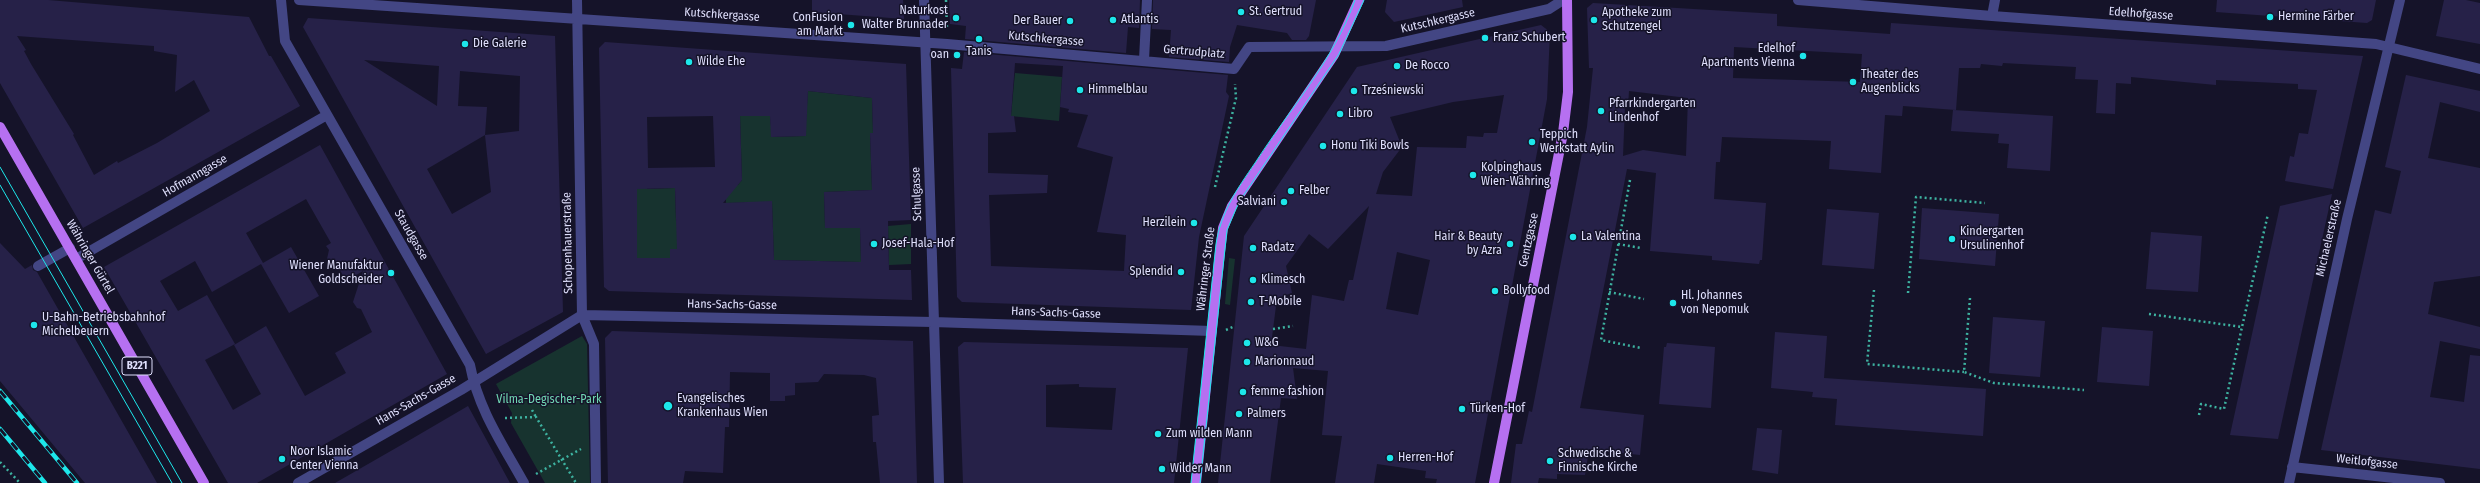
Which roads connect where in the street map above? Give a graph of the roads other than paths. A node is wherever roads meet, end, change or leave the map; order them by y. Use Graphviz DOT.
graph roads {
  1 [pos="281,0"];
  2 [pos="299,0"];
  3 [pos="578,0"];
  4 [pos="924,0"];
  5 [pos="1147,0"];
  6 [pos="1360,0"];
  7 [pos="1563,0"];
  8 [pos="1567,0"];
  9 [pos="1798,0"];
  10 [pos="1995,0"];
  11 [pos="2400,0"];
  12 [pos="1992,16"];
  13 [pos="578,18"];
  14 [pos="925,43"];
  15 [pos="2388,46"];
  16 [pos="1338,47"];
  17 [pos="1144,60"];
  18 [pos="2480,69"];
  19 [pos="327,114"];
  20 [pos="0,127"];
  21 [pos="70,248"];
  22 [pos="76,259"];
  23 [pos="38,266"];
  24 [pos="582,315"];
  25 [pos="933,322"];
  26 [pos="1212,331"];
  27 [pos="474,382"];
  28 [pos="2292,467"];
  29 [pos="204,483"];
  30 [pos="298,483"];
  31 [pos="524,483"];
  32 [pos="596,483"];
  33 [pos="939,483"];
  34 [pos="1196,483"];
  35 [pos="1494,483"];
  36 [pos="2288,483"];
  37 [pos="2440,483"];
  1 -- 19 [label="street, Staudgasse"];
  2 -- 13 [label="street, Kutschkergasse"];
  3 -- 13 [label="street, Schopenhauerstraße"];
  4 -- 14 [label="street, Schulgasse"];
  5 -- 17 [label="street"];
  6 -- 16 [label="main road, Währinger Straße"];
  7 -- 16 [label="street, Kutschkergasse"];
  8 -- 35 [label="main road, Gentzgasse"];
  9 -- 12 [label="street, Edelhofgasse"];
  10 -- 12 [label="street"];
  11 -- 15 [label="street, Michaelerstraße"];
  12 -- 15 [label="street, Edelhofgasse"];
  13 -- 14 [label="street, Kutschkergasse"];
  13 -- 24 [label="street, Schopenhauerstraße"];
  14 -- 17 [label="street, Kutschkergasse"];
  14 -- 25 [label="street, Schulgasse"];
  15 -- 18 [label="street, Edelhofgasse"];
  15 -- 28 [label="street, Michaelerstraße"];
  16 -- 17 [label="street, Gertrudplatz"];
  16 -- 26 [label="main road, Währinger Straße"];
  19 -- 22 [label="street, Hofmanngasse"];
  19 -- 27 [label="street, Staudgasse"];
  20 -- 21 [label="main road, Währinger Gürtel / B221"];
  21 -- 22 [label="main road, Währinger Gürtel / B221"];
  21 -- 23 [label="street"];
  22 -- 29 [label="main road, Währinger Gürtel / B221"];
  24 -- 25 [label="street, Hans-Sachs-Gasse"];
  24 -- 27 [label="street, Hans-Sachs-Gasse"];
  24 -- 32 [label="street, Schopenhauerstraße"];
  25 -- 26 [label="street, Hans-Sachs-Gasse"];
  25 -- 33 [label="street, Schulgasse"];
  26 -- 34 [label="main road, Währinger Straße"];
  27 -- 30 [label="street, Hans-Sachs-Gasse"];
  27 -- 31 [label="street, Staudgasse"];
  28 -- 36 [label="street, Michaelerstraße"];
  28 -- 37 [label="street, Weitlofgasse"];
}
